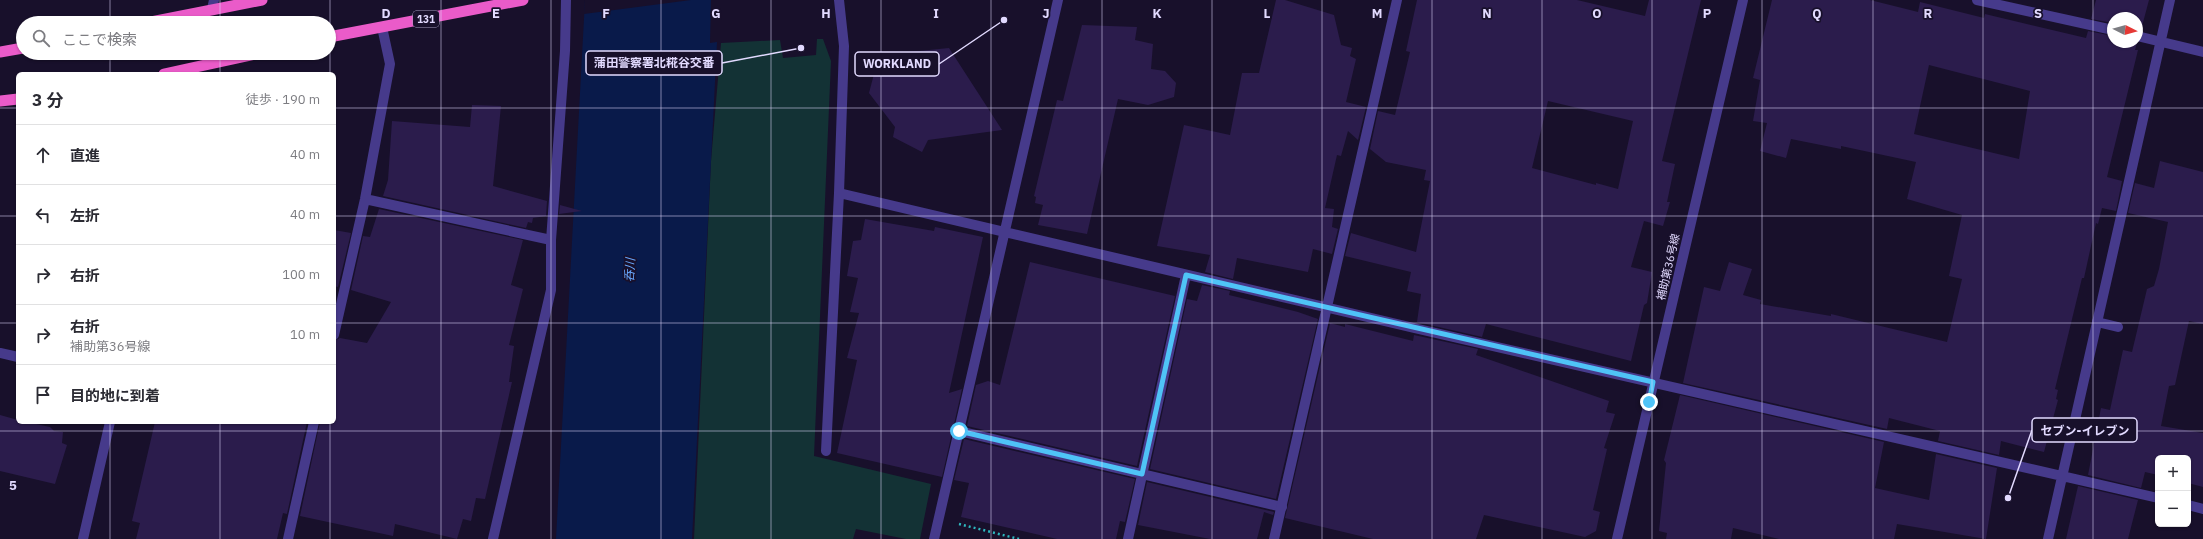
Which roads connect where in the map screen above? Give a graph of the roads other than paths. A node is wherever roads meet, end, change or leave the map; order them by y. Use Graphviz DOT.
graph roads {
  1 [pos="262,0"];
  2 [pos="523,0"];
  3 [pos="566,0"];
  4 [pos="839,0"];
  5 [pos="1058,0"];
  6 [pos="1398,0"];
  7 [pos="1743,0"];
  8 [pos="1977,0"];
  9 [pos="2170,0"];
  10 [pos="213,5"];
  11 [pos="172,16"];
  12 [pos="382,26"];
  13 [pos="2107,29"];
  14 [pos="336,36"];
  15 [pos="2143,37"];
  16 [pos="2160,41"];
  17 [pos="16,49"];
  18 [pos="0,52"];
  19 [pos="2203,52"];
  20 [pos="234,60"];
  21 [pos="189,72"];
  22 [pos="16,99"];
  23 [pos="0,102"];
  24 [pos="839,193"];
  25 [pos="365,199"];
  26 [pos="1003,232"];
  27 [pos="551,240"];
  28 [pos="1186,275"];
  29 [pos="1327,306"];
  30 [pos="2097,322"];
  31 [pos="336,326"];
  32 [pos="2118,327"];
  33 [pos="0,353"];
  34 [pos="16,357"];
  35 [pos="1653,382"];
  36 [pos="110,424"];
  37 [pos="314,424"];
  38 [pos="959,431"];
  39 [pos="826,451"];
  40 [pos="1142,474"];
  41 [pos="2062,476"];
  42 [pos="2155,497"];
  43 [pos="2191,506"];
  44 [pos="1282,507"];
  45 [pos="2203,509"];
  46 [pos="84,539"];
  47 [pos="288,539"];
  48 [pos="493,539"];
  49 [pos="934,539"];
  50 [pos="1128,539"];
  51 [pos="1274,539"];
  52 [pos="1617,539"];
  53 [pos="2048,539"];
  1 -- 10 [label="highway"];
  2 -- 12 [label="highway, 131"];
  3 -- 27 [label="street"];
  4 -- 24 [label="street"];
  5 -- 26 [label="street"];
  6 -- 29 [label="street"];
  7 -- 35 [label="street, 補助第36号線"];
  8 -- 13 [label="street"];
  9 -- 16 [label="street"];
  10 -- 11 [label="highway"];
  12 -- 14 [label="highway, 131"];
  12 -- 25 [label="street"];
  15 -- 16 [label="street"];
  16 -- 19 [label="street"];
  16 -- 30 [label="street"];
  17 -- 18 [label="highway"];
  20 -- 21 [label="highway"];
  22 -- 23 [label="highway"];
  24 -- 26 [label="street"];
  24 -- 39 [label="street"];
  25 -- 27 [label="street"];
  25 -- 31 [label="street"];
  26 -- 28 [label="street"];
  26 -- 38 [label="street"];
  27 -- 48 [label="street"];
  28 -- 29 [label="street"];
  28 -- 40 [label="street"];
  29 -- 35 [label="street"];
  29 -- 44 [label="street"];
  30 -- 32 [label="street"];
  30 -- 41 [label="street"];
  33 -- 34 [label="street"];
  35 -- 41 [label="street"];
  35 -- 52 [label="street, 補助第36号線"];
  36 -- 46 [label="street"];
  37 -- 47 [label="street"];
  38 -- 40 [label="street"];
  38 -- 49 [label="street"];
  40 -- 44 [label="street"];
  40 -- 50 [label="street"];
  41 -- 42 [label="street"];
  41 -- 53 [label="street"];
  43 -- 45 [label="street"];
  44 -- 51 [label="street"];
}
